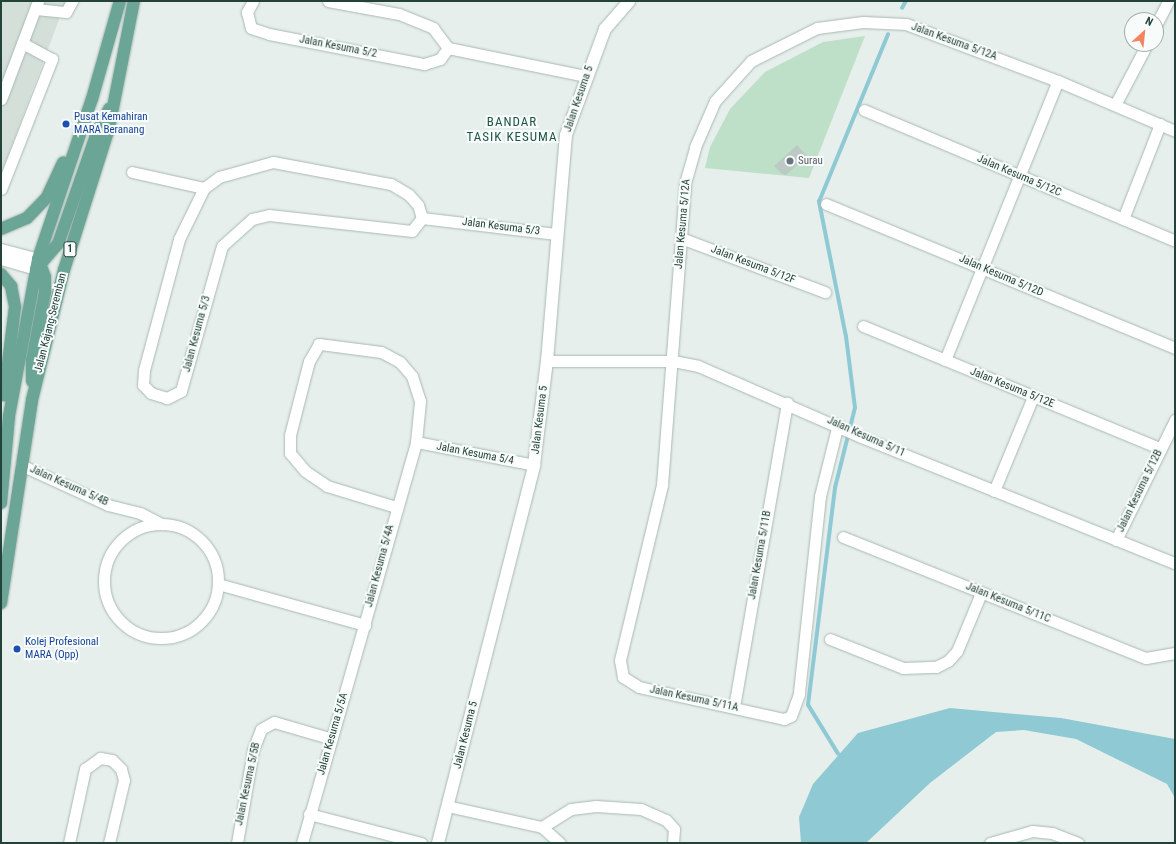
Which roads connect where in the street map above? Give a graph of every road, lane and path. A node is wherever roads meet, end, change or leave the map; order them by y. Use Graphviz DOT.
graph roads {
  1 [pos="120,1"];
  2 [pos="134,1"];
  3 [pos="253,1"];
  4 [pos="328,1"];
  5 [pos="629,1"];
  6 [pos="1168,1"];
  7 [pos="71,4"];
  8 [pos="37,5"];
  9 [pos="1163,12"];
  10 [pos="24,44"];
  11 [pos="448,48"];
  12 [pos="1143,52"];
  13 [pos="586,76"];
  14 [pos="1058,81"];
  15 [pos="92,99"];
  16 [pos="1,100"];
  17 [pos="114,100"];
  18 [pos="1115,105"];
  19 [pos="864,110"];
  20 [pos="1160,124"];
  21 [pos="1175,131"];
  22 [pos="132,172"];
  23 [pos="1022,177"];
  24 [pos="204,188"];
  25 [pos="1,189"];
  26 [pos="826,204"];
  27 [pos="422,218"];
  28 [pos="1123,219"];
  29 [pos="1,229"];
  30 [pos="556,234"];
  31 [pos="681,238"];
  32 [pos="1175,242"];
  33 [pos="1,249"];
  34 [pos="1,259"];
  35 [pos="38,264"];
  36 [pos="983,269"];
  37 [pos="1,274"];
  38 [pos="825,292"];
  39 [pos="863,326"];
  40 [pos="1175,348"];
  41 [pos="945,360"];
  42 [pos="547,361"];
  43 [pos="673,361"];
  44 [pos="1033,397"];
  45 [pos="32,400"];
  46 [pos="787,403"];
  47 [pos="1,414"];
  48 [pos="1175,420"];
  49 [pos="846,428"];
  50 [pos="416,442"];
  51 [pos="1161,449"];
  52 [pos="21,465"];
  53 [pos="534,465"];
  54 [pos="3,473"];
  55 [pos="994,490"];
  56 [pos="1,503"];
  57 [pos="396,507"];
  58 [pos="162,524"];
  59 [pos="843,537"];
  60 [pos="1116,540"];
  61 [pos="1175,564"];
  62 [pos="218,584"];
  63 [pos="981,592"];
  64 [pos="1,603"];
  65 [pos="365,626"];
  66 [pos="830,639"];
  67 [pos="1175,652"];
  68 [pos="734,707"];
  69 [pos="332,739"];
  70 [pos="447,806"];
  71 [pos="309,814"];
  72 [pos="542,827"];
  73 [pos="69,843"];
  74 [pos="109,843"];
  75 [pos="237,843"];
  76 [pos="302,843"];
  77 [pos="421,843"];
  78 [pos="438,843"];
  79 [pos="560,843"];
  80 [pos="673,843"];
  81 [pos="990,843"];
  82 [pos="1078,843"];
  1 -- 15 [label="main road, Jalan Kajang-Seremban"];
  2 -- 17 [label="main road, Jalan Kajang-Seremban / 1"];
  3 -- 11 [label="street, Jalan Kesuma 5/2"];
  4 -- 11 [label="street"];
  5 -- 13 [label="street, Jalan Kesuma 5"];
  6 -- 9 [label="street"];
  7 -- 8 [label="street"];
  8 -- 10 [label="street"];
  10 -- 16 [label="street"];
  10 -- 25 [label="street"];
  11 -- 13 [label="street"];
  12 -- 18 [label="street"];
  13 -- 30 [label="street, Jalan Kesuma 5"];
  14 -- 18 [label="street, Jalan Kesuma 5/12A"];
  14 -- 23 [label="street"];
  14 -- 31 [label="street, Jalan Kesuma 5/12A"];
  15 -- 29 [label="main road"];
  15 -- 35 [label="main road, Jalan Kajang-Seremban"];
  17 -- 35 [label="main road"];
  17 -- 45 [label="main road, Jalan Kajang-Seremban / 1"];
  18 -- 20 [label="street, Jalan Kesuma 5/12A"];
  19 -- 23 [label="street, Jalan Kesuma 5/12C"];
  20 -- 21 [label="street, Jalan Kesuma 5/12A"];
  20 -- 28 [label="street"];
  22 -- 24 [label="street"];
  23 -- 28 [label="street, Jalan Kesuma 5/12C"];
  23 -- 36 [label="street"];
  24 -- 27 [label="street, Jalan Kesuma 5/3"];
  24 -- 27 [label="street, Jalan Kesuma 5/3"];
  26 -- 36 [label="street, Jalan Kesuma 5/12D"];
  27 -- 30 [label="street, Jalan Kesuma 5/3"];
  28 -- 32 [label="street, Jalan Kesuma 5/12C"];
  30 -- 42 [label="street, Jalan Kesuma 5"];
  31 -- 38 [label="street, Jalan Kesuma 5/12F"];
  31 -- 43 [label="street, Jalan Kesuma 5/12A"];
  33 -- 35 [label="street"];
  34 -- 35 [label="street"];
  35 -- 45 [label="main road"];
  35 -- 54 [label="main road, Jalan Kajang-Seremban"];
  36 -- 40 [label="street, Jalan Kesuma 5/12D"];
  36 -- 41 [label="street"];
  37 -- 47 [label="main road"];
  39 -- 41 [label="street, Jalan Kesuma 5/12E"];
  41 -- 44 [label="street, Jalan Kesuma 5/12E"];
  42 -- 43 [label="street, Jalan Kesuma 5/11"];
  42 -- 53 [label="street, Jalan Kesuma 5"];
  43 -- 46 [label="street, Jalan Kesuma 5/11"];
  43 -- 68 [label="street, Jalan Kesuma 5/11A"];
  44 -- 51 [label="street, Jalan Kesuma 5/12E"];
  44 -- 55 [label="street"];
  45 -- 52 [label="main road, Jalan Kajang-Seremban / 1"];
  46 -- 49 [label="street, Jalan Kesuma 5/11"];
  46 -- 68 [label="street, Jalan Kesuma 5/11B"];
  48 -- 51 [label="street, Jalan Kesuma 5/12B"];
  49 -- 55 [label="street, Jalan Kesuma 5/11"];
  49 -- 68 [label="street, Jalan Kesuma 5/11A"];
  50 -- 53 [label="street, Jalan Kesuma 5/4"];
  50 -- 57 [label="street, Jalan Kesuma 5/4A"];
  50 -- 57 [label="street, Jalan Kesuma 5/4A"];
  51 -- 60 [label="street, Jalan Kesuma 5/12B"];
  52 -- 58 [label="street, Jalan Kesuma 5/4B"];
  52 -- 64 [label="main road, Jalan Kajang-Seremban / 1"];
  53 -- 70 [label="street, Jalan Kesuma 5"];
  54 -- 56 [label="main road, Jalan Kajang-Seremban"];
  55 -- 60 [label="street, Jalan Kesuma 5/11"];
  57 -- 65 [label="street, Jalan Kesuma 5/4A"];
  58 -- 62 [label="street, Jalan Kesuma 5/4B"];
  58 -- 62 [label="street, Jalan Kesuma 5/4B"];
  59 -- 63 [label="street, Jalan Kesuma 5/11C"];
  60 -- 61 [label="street, Jalan Kesuma 5/11"];
  62 -- 65 [label="street"];
  63 -- 66 [label="street"];
  63 -- 67 [label="street, Jalan Kesuma 5/11C"];
  65 -- 69 [label="street, Jalan Kesuma 5/5A"];
  69 -- 71 [label="street, Jalan Kesuma 5/5A"];
  69 -- 75 [label="street, Jalan Kesuma 5/5B"];
  70 -- 72 [label="street"];
  70 -- 78 [label="street, Jalan Kesuma 5"];
  71 -- 76 [label="street, Jalan Kesuma 5/5A"];
  71 -- 77 [label="street"];
  72 -- 79 [label="street"];
  72 -- 80 [label="street"];
  73 -- 74 [label="street"];
  81 -- 82 [label="street"];
}
